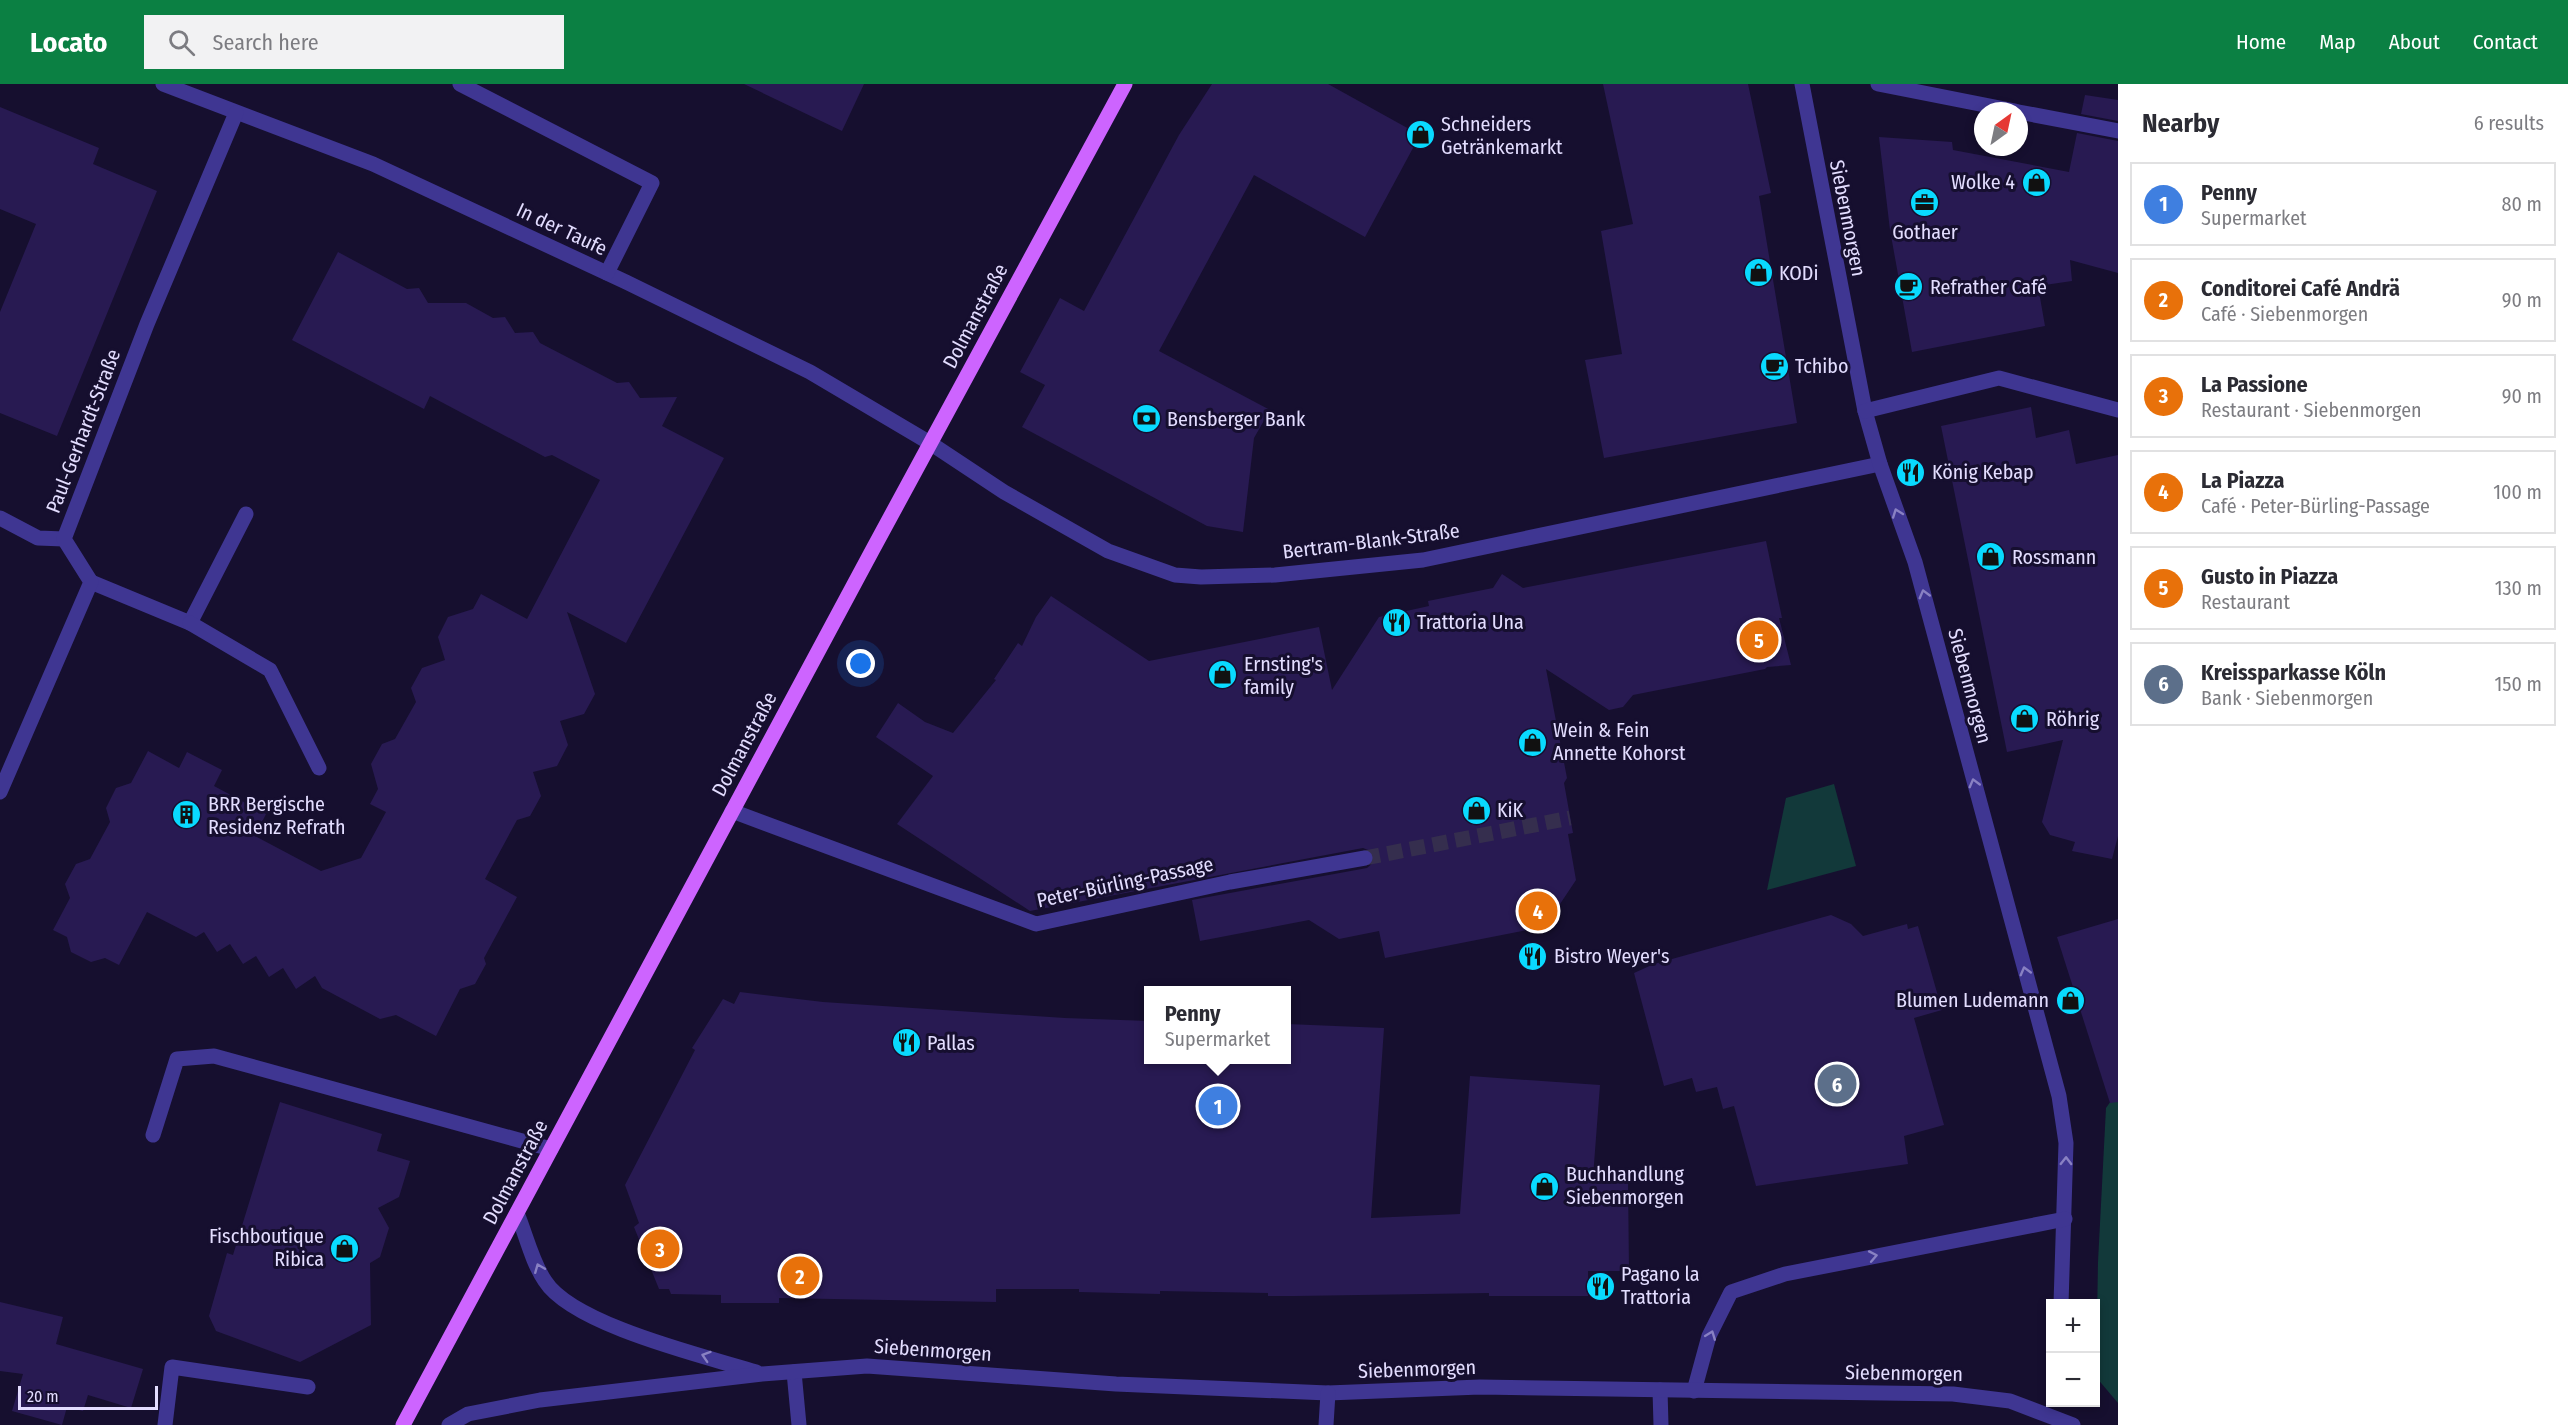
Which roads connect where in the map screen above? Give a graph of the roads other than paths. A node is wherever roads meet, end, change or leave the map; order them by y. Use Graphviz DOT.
graph roads {
  1 [pos="163,84"];
  2 [pos="460,84"];
  3 [pos="1125,84"];
  4 [pos="1802,84"];
  5 [pos="1878,84"];
  6 [pos="1974,103"];
  7 [pos="236,113"];
  8 [pos="2028,113"];
  9 [pos="2118,131"];
  10 [pos="607,273"];
  11 [pos="2118,410"];
  12 [pos="1865,411"];
  13 [pos="930,443"];
  14 [pos="1880,464"];
  15 [pos="246,514"];
  16 [pos="0,518"];
  17 [pos="64,539"];
  18 [pos="91,582"];
  19 [pos="189,622"];
  20 [pos="319,768"];
  21 [pos="0,792"];
  22 [pos="732,812"];
  23 [pos="1365,858"];
  24 [pos="153,1135"];
  25 [pos="551,1149"];
  26 [pos="517,1213"];
  27 [pos="2065,1219"];
  28 [pos="2061,1299"];
  29 [pos="794,1372"];
  30 [pos="762,1374"];
  31 [pos="308,1387"];
  32 [pos="1660,1390"];
  33 [pos="1694,1391"];
  34 [pos="1328,1393"];
  35 [pos="2056,1415"];
  36 [pos="165,1425"];
  37 [pos="403,1425"];
  38 [pos="449,1425"];
  39 [pos="799,1425"];
  40 [pos="1326,1425"];
  41 [pos="1661,1425"];
  42 [pos="2073,1425"];
  1 -- 7 [label="street, In der Taufe"];
  2 -- 10 [label="street"];
  3 -- 13 [label="main road, Dolmanstraße"];
  4 -- 12 [label="street, Siebenmorgen"];
  5 -- 6 [label="street"];
  7 -- 10 [label="street, In der Taufe"];
  7 -- 17 [label="street, Paul-Gerhardt-Straße"];
  8 -- 9 [label="street"];
  10 -- 13 [label="street, In der Taufe"];
  11 -- 12 [label="street"];
  12 -- 14 [label="street, Siebenmorgen"];
  13 -- 14 [label="street, Bertram-Blank-Straße"];
  13 -- 22 [label="main road, Dolmanstraße"];
  27 -- 14 [label="street, Siebenmorgen, one-way"];
  15 -- 19 [label="street"];
  16 -- 17 [label="street"];
  17 -- 18 [label="street, Paul-Gerhardt-Straße"];
  18 -- 19 [label="street"];
  18 -- 21 [label="street"];
  19 -- 20 [label="street"];
  22 -- 23 [label="street, Peter-Bürling-Passage"];
  22 -- 25 [label="main road, Dolmanstraße"];
  24 -- 25 [label="street"];
  25 -- 26 [label="main road, Dolmanstraße"];
  30 -- 26 [label="street, Siebenmorgen, one-way"];
  26 -- 37 [label="main road, Dolmanstraße"];
  27 -- 28 [label="street, Siebenmorgen"];
  33 -- 27 [label="street, one-way"];
  29 -- 30 [label="street, Siebenmorgen"];
  29 -- 34 [label="street, Siebenmorgen"];
  29 -- 39 [label="street"];
  30 -- 38 [label="street, Siebenmorgen"];
  31 -- 36 [label="street"];
  32 -- 33 [label="street, Siebenmorgen"];
  32 -- 34 [label="street, Siebenmorgen"];
  32 -- 41 [label="street"];
  33 -- 35 [label="street, Siebenmorgen"];
  34 -- 40 [label="street"];
  35 -- 42 [label="street, Siebenmorgen"];
}
